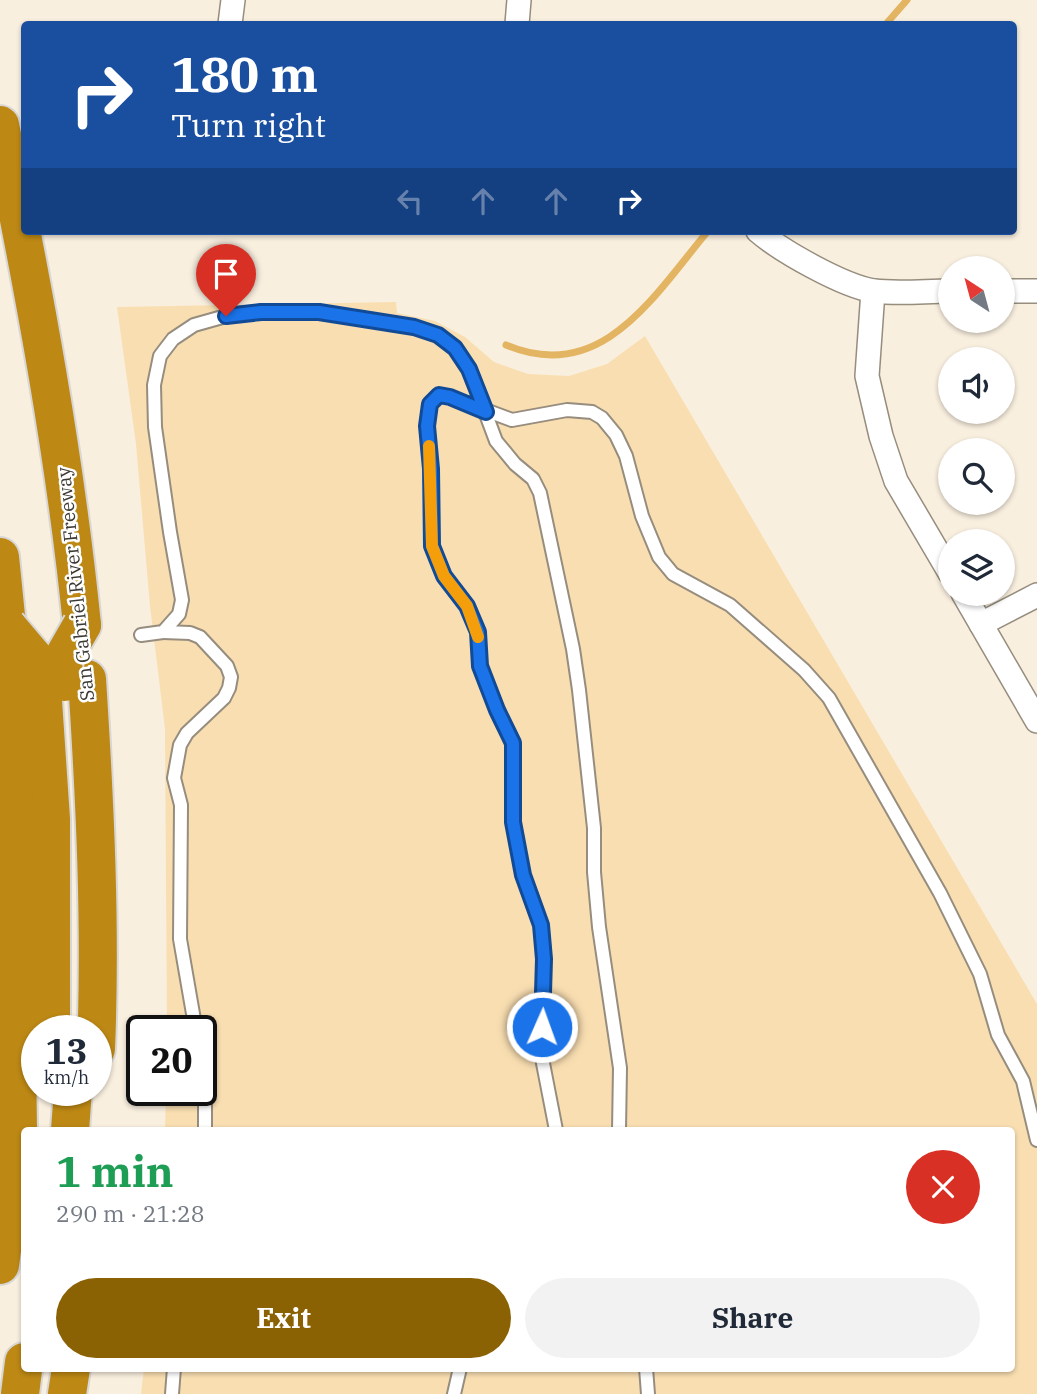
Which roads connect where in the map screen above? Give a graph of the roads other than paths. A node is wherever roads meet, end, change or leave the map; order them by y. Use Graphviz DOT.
graph roads {
  1 [pos="233,0"];
  2 [pos="519,0"];
  3 [pos="230,21"];
  4 [pos="517,21"];
  5 [pos="0,125"];
  6 [pos="21,235"];
  7 [pos="21,235"];
  8 [pos="763,235"];
  9 [pos="873,291"];
  10 [pos="938,291"];
  11 [pos="1015,291"];
  12 [pos="1037,291"];
  13 [pos="486,412"];
  14 [pos="938,553"];
  15 [pos="4,592"];
  16 [pos="1037,595"];
  17 [pos="970,606"];
  18 [pos="981,624"];
  19 [pos="163,632"];
  20 [pos="141,635"];
  21 [pos="52,683"];
  22 [pos="1037,721"];
  23 [pos="51,1015"];
  24 [pos="73,1015"];
  25 [pos="96,1015"];
  26 [pos="193,1015"];
  27 [pos="46,1106"];
  28 [pos="72,1106"];
  29 [pos="94,1106"];
  30 [pos="205,1106"];
  31 [pos="45,1127"];
  32 [pos="70,1127"];
  33 [pos="93,1127"];
  34 [pos="205,1127"];
  35 [pos="555,1127"];
  36 [pos="619,1127"];
  37 [pos="1037,1140"];
  38 [pos="0,1265"];
  39 [pos="23,1372"];
  40 [pos="46,1372"];
  41 [pos="70,1372"];
  42 [pos="174,1372"];
  43 [pos="459,1372"];
  44 [pos="646,1372"];
  45 [pos="20,1394"];
  46 [pos="43,1394"];
  47 [pos="67,1394"];
  48 [pos="172,1394"];
  49 [pos="454,1394"];
  50 [pos="648,1394"];
  1 -- 3 [label="street"];
  2 -- 4 [label="street"];
  5 -- 6 [label="highway, San Gabriel River Freeway"];
  7 -- 21 [label="highway, San Gabriel River Freeway"];
  8 -- 9 [label="street"];
  9 -- 10 [label="street"];
  9 -- 14 [label="street"];
  11 -- 12 [label="street"];
  13 -- 19 [label="lane"];
  13 -- 35 [label="lane"];
  13 -- 36 [label="lane"];
  13 -- 37 [label="lane"];
  15 -- 21 [label="highway, bridge"];
  16 -- 18 [label="street"];
  17 -- 18 [label="street"];
  18 -- 22 [label="street"];
  19 -- 20 [label="lane"];
  19 -- 26 [label="lane"];
  21 -- 23 [label="highway"];
  21 -- 24 [label="highway"];
  21 -- 25 [label="highway, San Gabriel River Freeway"];
  21 -- 38 [label="highway, San Gabriel River Freeway"];
  27 -- 31 [label="highway"];
  28 -- 32 [label="highway"];
  29 -- 33 [label="highway"];
  30 -- 34 [label="lane"];
  39 -- 45 [label="highway"];
  40 -- 46 [label="highway"];
  41 -- 47 [label="highway"];
  42 -- 48 [label="lane"];
  43 -- 49 [label="lane"];
  44 -- 50 [label="lane"];
}
